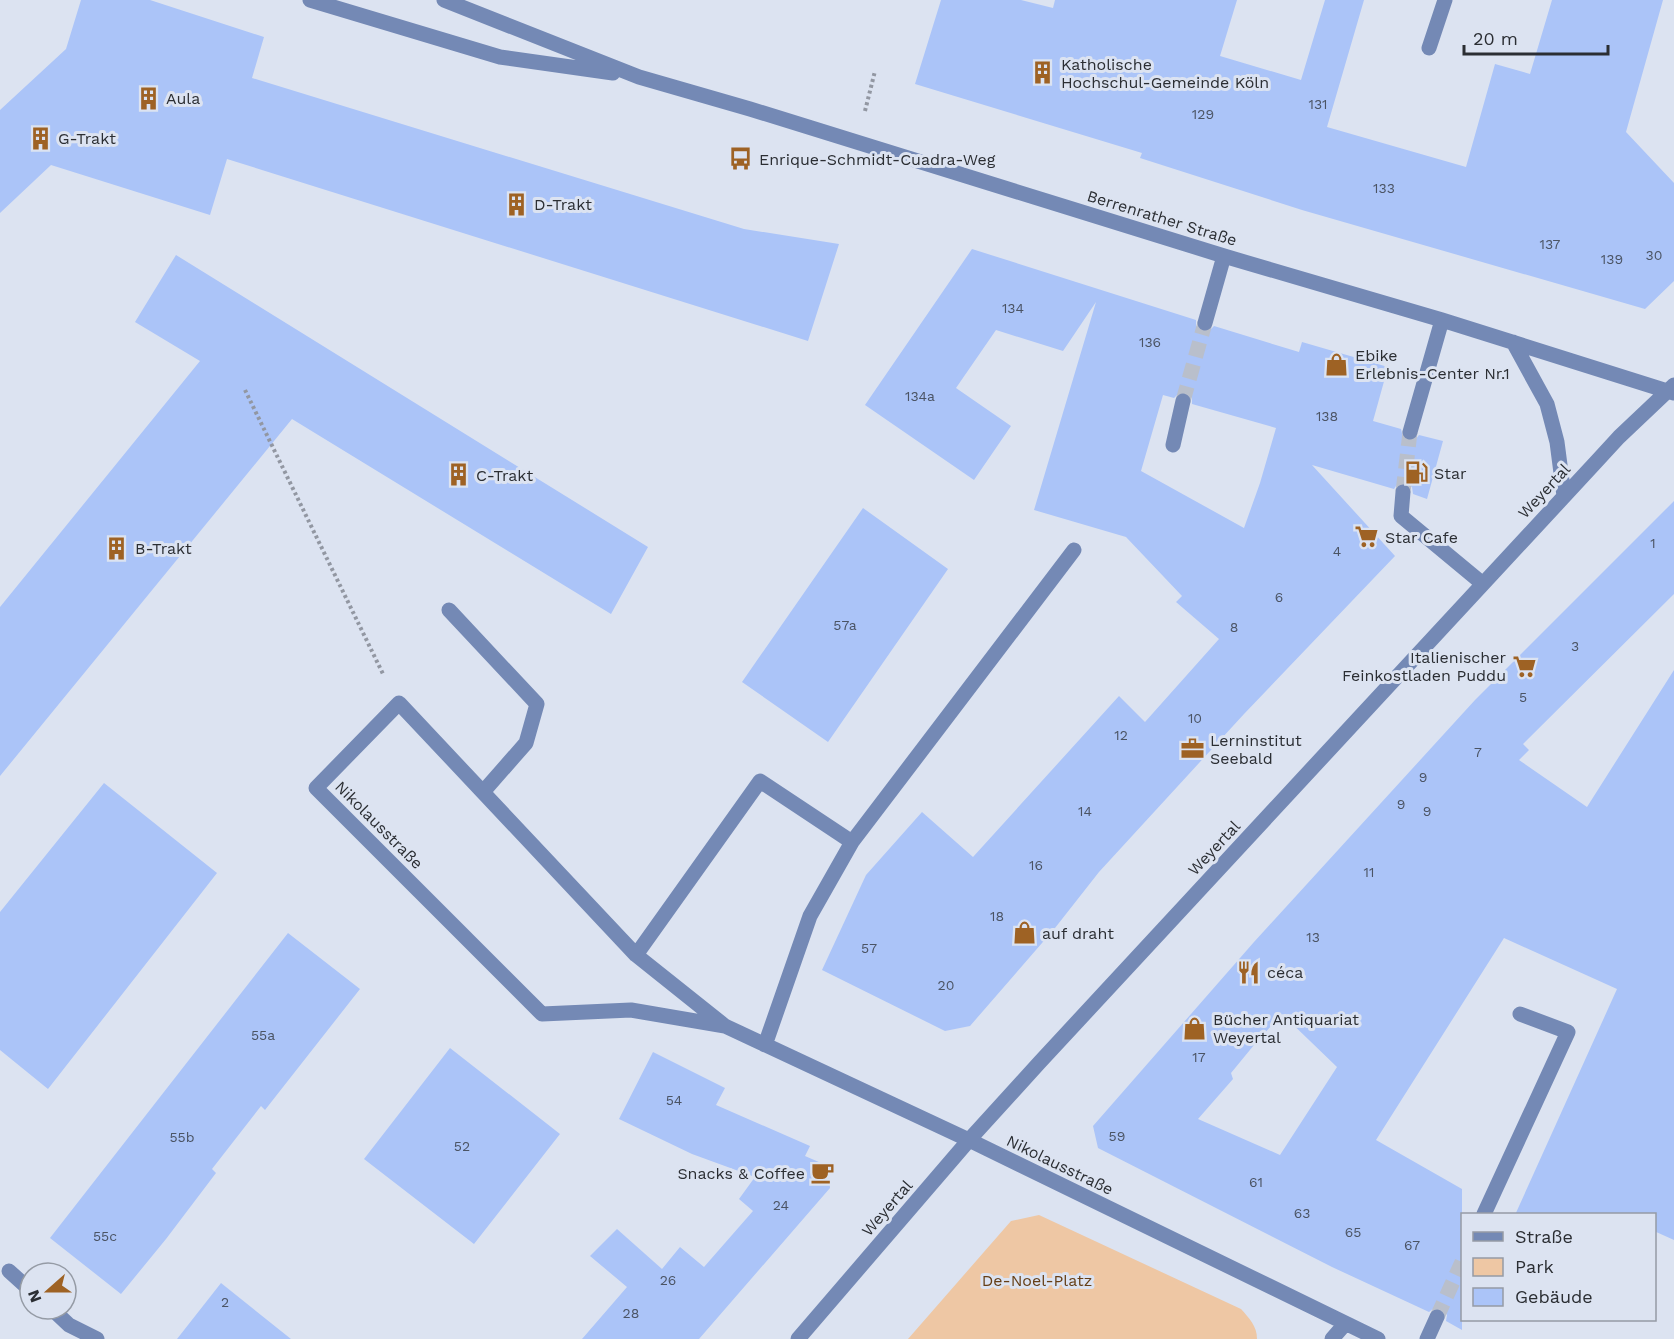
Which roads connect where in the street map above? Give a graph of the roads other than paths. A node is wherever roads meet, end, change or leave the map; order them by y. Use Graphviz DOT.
graph roads {
  1 [pos="310,0"];
  2 [pos="444,0"];
  3 [pos="1445,0"];
  4 [pos="1429,48"];
  5 [pos="639,77"];
  6 [pos="1224,256"];
  7 [pos="1442,320"];
  8 [pos="1204,323"];
  9 [pos="1513,342"];
  10 [pos="1672,390"];
  11 [pos="1183,401"];
  12 [pos="1410,432"];
  13 [pos="1173,445"];
  14 [pos="1404,492"];
  15 [pos="1564,496"];
  16 [pos="1074,550"];
  17 [pos="1484,584"];
  18 [pos="449,610"];
  19 [pos="483,792"];
  20 [pos="852,842"];
  21 [pos="636,955"];
  22 [pos="1520,1014"];
  23 [pos="725,1026"];
  24 [pos="765,1045"];
  25 [pos="969,1140"];
  26 [pos="1485,1213"];
  27 [pos="9,1271"];
  28 [pos="18,1279"];
  29 [pos="1437,1317"];
  30 [pos="65,1321"];
  31 [pos="1345,1324"];
  32 [pos="97,1339"];
  33 [pos="798,1339"];
  34 [pos="1332,1339"];
  35 [pos="1378,1339"];
  36 [pos="1427,1339"];
  1 -- 5 [label="street, Berrenrather Straße"];
  2 -- 5 [label="street, Berrenrather Straße"];
  3 -- 4 [label="street"];
  5 -- 6 [label="street, Berrenrather Straße"];
  6 -- 7 [label="street, Berrenrather Straße"];
  6 -- 8 [label="street"];
  7 -- 9 [label="street, Berrenrather Straße"];
  7 -- 12 [label="street"];
  9 -- 10 [label="street, Berrenrather Straße"];
  9 -- 15 [label="street"];
  10 -- 15 [label="street, Weyertal"];
  11 -- 13 [label="street"];
  14 -- 17 [label="street"];
  15 -- 17 [label="street, Weyertal"];
  16 -- 20 [label="street"];
  17 -- 25 [label="street, Weyertal"];
  18 -- 19 [label="street"];
  19 -- 21 [label="street, Nikolausstraße"];
  19 -- 23 [label="street, Nikolausstraße"];
  20 -- 21 [label="street"];
  20 -- 24 [label="street"];
  21 -- 23 [label="street, Nikolausstraße"];
  22 -- 26 [label="street"];
  23 -- 24 [label="street, Nikolausstraße"];
  24 -- 25 [label="street, Nikolausstraße"];
  25 -- 31 [label="street, Nikolausstraße"];
  25 -- 33 [label="street, Weyertal"];
  27 -- 28 [label="street"];
  29 -- 36 [label="street"];
  30 -- 32 [label="street"];
  31 -- 34 [label="street"];
  31 -- 35 [label="street, Nikolausstraße"];
}
